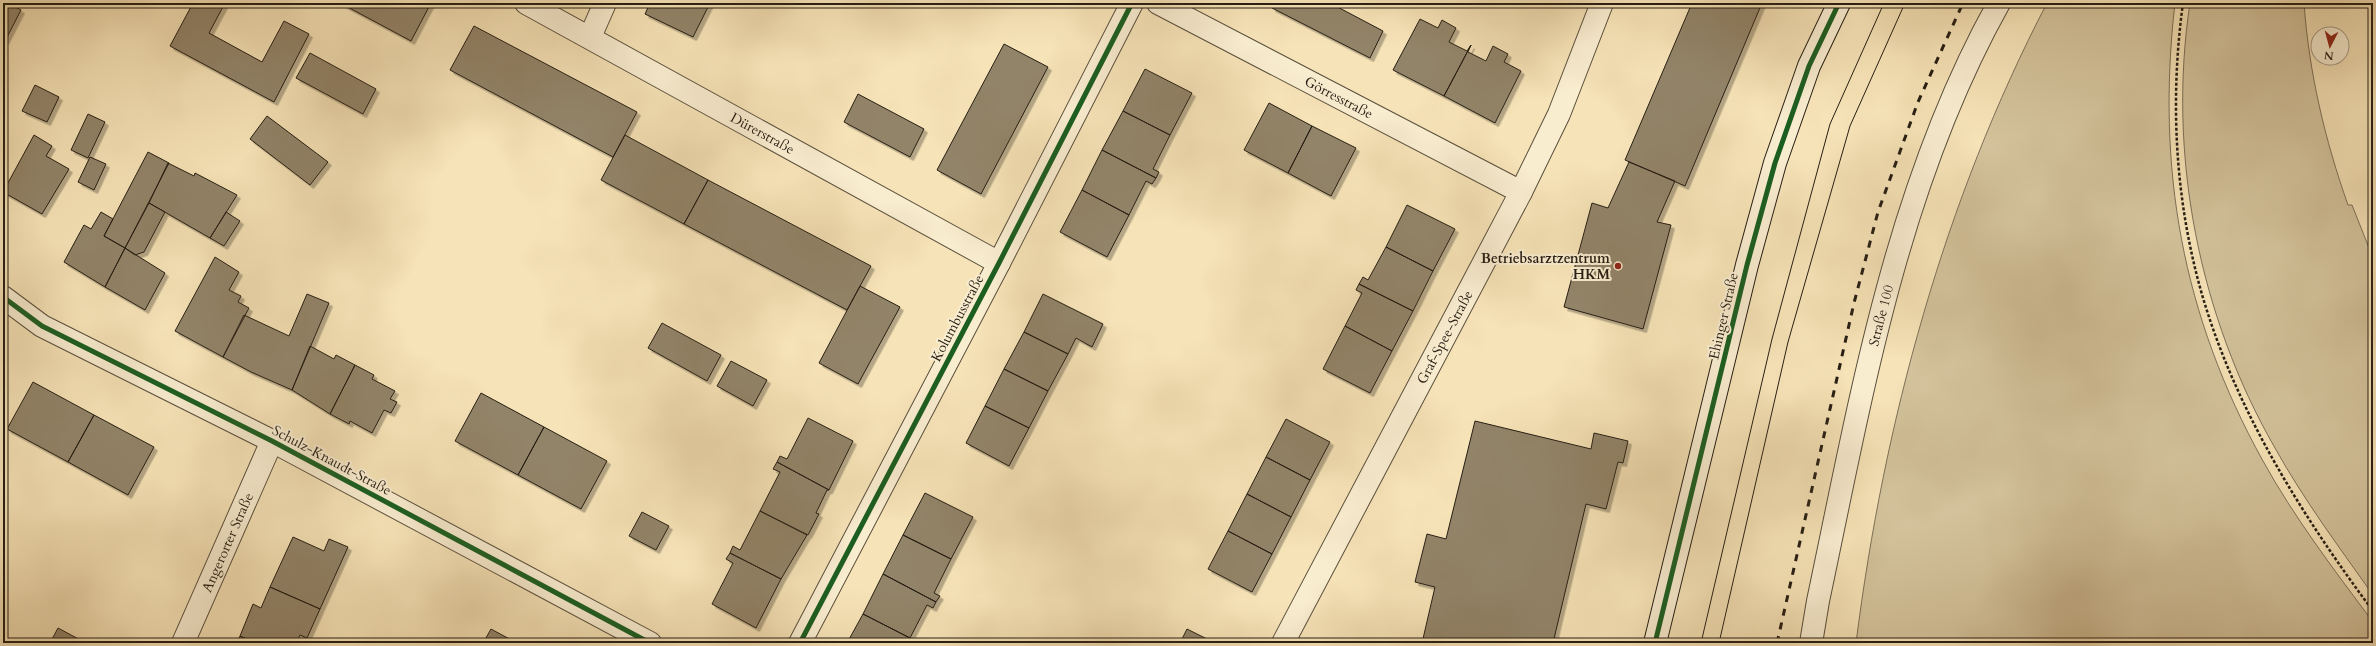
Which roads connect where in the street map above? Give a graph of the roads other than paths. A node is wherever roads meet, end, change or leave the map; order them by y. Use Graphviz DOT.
graph roads {
  1 [pos="526,3"];
  2 [pos="605,3"];
  3 [pos="1132,3"];
  4 [pos="1158,3"];
  5 [pos="1602,3"];
  6 [pos="1840,3"];
  7 [pos="1999,3"];
  8 [pos="590,37"];
  9 [pos="1521,192"];
  10 [pos="999,263"];
  11 [pos="3,297"];
  12 [pos="272,441"];
  13 [pos="183,643"];
  14 [pos="650,643"];
  15 [pos="800,643"];
  16 [pos="1283,643"];
  17 [pos="1655,643"];
  18 [pos="1812,643"];
  1 -- 8 [label="street, Dürerstraße"];
  2 -- 8 [label="street"];
  3 -- 10 [label="street, Kolumbusstraße"];
  4 -- 9 [label="street, Görresstraße"];
  5 -- 9 [label="street, Graf-Spee-Straße"];
  6 -- 17 [label="street, Ehinger Straße"];
  7 -- 18 [label="street, Straße 100"];
  8 -- 10 [label="street, Dürerstraße"];
  9 -- 16 [label="street, Graf-Spee-Straße"];
  10 -- 15 [label="street, Kolumbusstraße"];
  11 -- 12 [label="street, Schulz-Knaudt-Straße"];
  12 -- 13 [label="street, Angerorter Straße"];
  12 -- 14 [label="street, Schulz-Knaudt-Straße"];
}
